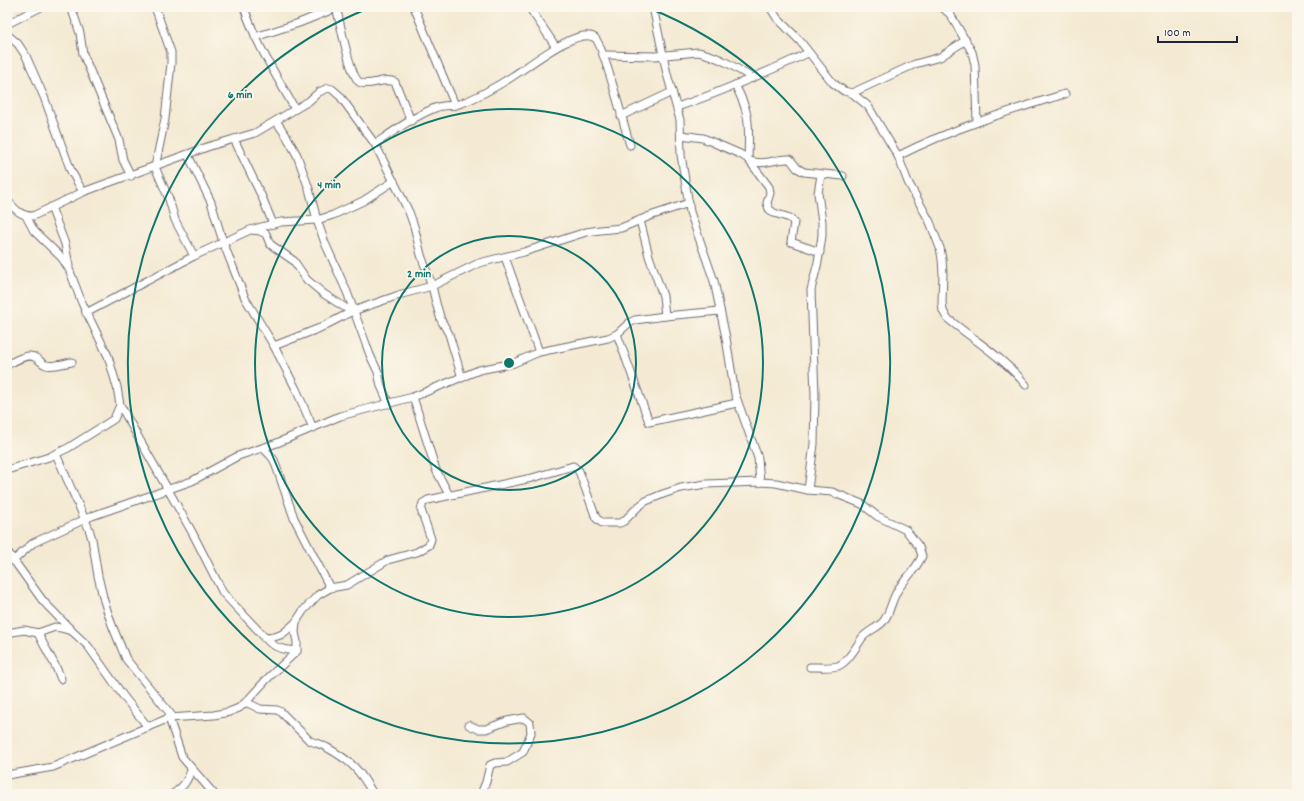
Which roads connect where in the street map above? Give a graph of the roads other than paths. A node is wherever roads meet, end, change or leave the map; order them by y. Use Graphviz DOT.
graph roads {
  1 [pos="41,7"];
  2 [pos="71,7"];
  3 [pos="155,7"];
  4 [pos="244,7"];
  5 [pos="414,7"];
  6 [pos="529,7"];
  7 [pos="653,7"];
  8 [pos="770,7"];
  9 [pos="942,7"];
  10 [pos="336,8"];
  11 [pos="7,24"];
  12 [pos="255,37"];
  13 [pos="7,38"];
  14 [pos="966,40"];
  15 [pos="556,48"];
  16 [pos="808,53"];
  17 [pos="603,55"];
  18 [pos="664,56"];
  19 [pos="752,78"];
  20 [pos="735,85"];
  21 [pos="672,92"];
  22 [pos="852,93"];
  23 [pos="1065,94"];
  24 [pos="455,105"];
  25 [pos="677,107"];
  26 [pos="295,109"];
  27 [pos="621,116"];
  28 [pos="276,121"];
  29 [pos="411,121"];
  30 [pos="977,122"];
  31 [pos="681,135"];
  32 [pos="234,139"];
  33 [pos="375,144"];
  34 [pos="630,145"];
  35 [pos="188,155"];
  36 [pos="898,156"];
  37 [pos="749,160"];
  38 [pos="156,167"];
  39 [pos="821,175"];
  40 [pos="131,176"];
  41 [pos="843,176"];
  42 [pos="394,182"];
  43 [pos="83,192"];
  44 [pos="7,200"];
  45 [pos="689,203"];
  46 [pos="51,207"];
  47 [pos="26,216"];
  48 [pos="317,220"];
  49 [pos="640,220"];
  50 [pos="273,224"];
  51 [pos="250,230"];
  52 [pos="223,242"];
  53 [pos="820,252"];
  54 [pos="194,256"];
  55 [pos="505,257"];
  56 [pos="69,269"];
  57 [pos="432,286"];
  58 [pos="720,311"];
  59 [pos="352,312"];
  60 [pos="86,313"];
  61 [pos="665,316"];
  62 [pos="617,334"];
  63 [pos="274,346"];
  64 [pos="539,352"];
  65 [pos="72,362"];
  66 [pos="7,365"];
  67 [pos="462,378"];
  68 [pos="1026,385"];
  69 [pos="413,397"];
  70 [pos="737,403"];
  71 [pos="389,404"];
  72 [pos="120,405"];
  73 [pos="313,428"];
  74 [pos="263,448"];
  75 [pos="56,454"];
  76 [pos="7,470"];
  77 [pos="760,482"];
  78 [pos="168,489"];
  79 [pos="808,490"];
  80 [pos="449,495"];
  81 [pos="84,520"];
  82 [pos="7,551"];
  83 [pos="13,561"];
  84 [pos="330,588"];
  85 [pos="296,622"];
  86 [pos="7,632"];
  87 [pos="73,632"];
  88 [pos="38,633"];
  89 [pos="264,638"];
  90 [pos="297,651"];
  91 [pos="810,667"];
  92 [pos="60,679"];
  93 [pos="246,702"];
  94 [pos="171,718"];
  95 [pos="469,725"];
  96 [pos="148,727"];
  97 [pos="191,769"];
  98 [pos="7,775"];
  99 [pos="173,794"];
  100 [pos="214,794"];
  101 [pos="373,794"];
  102 [pos="481,794"];
  1 -- 11 [label="street"];
  2 -- 40 [label="street"];
  3 -- 38 [label="street"];
  4 -- 12 [label="street"];
  5 -- 24 [label="street"];
  6 -- 15 [label="street"];
  7 -- 18 [label="street"];
  8 -- 16 [label="street"];
  9 -- 14 [label="street"];
  10 -- 12 [label="street"];
  10 -- 29 [label="street"];
  12 -- 26 [label="street"];
  13 -- 43 [label="street"];
  14 -- 22 [label="street"];
  14 -- 30 [label="street"];
  15 -- 17 [label="street"];
  15 -- 24 [label="street"];
  16 -- 19 [label="street"];
  16 -- 22 [label="street"];
  17 -- 18 [label="street"];
  17 -- 27 [label="street"];
  18 -- 19 [label="street"];
  18 -- 21 [label="street"];
  19 -- 20 [label="street"];
  20 -- 25 [label="street"];
  20 -- 37 [label="street"];
  21 -- 25 [label="street"];
  21 -- 27 [label="street"];
  22 -- 36 [label="street"];
  23 -- 30 [label="street"];
  24 -- 29 [label="street"];
  25 -- 31 [label="street"];
  26 -- 28 [label="street"];
  26 -- 33 [label="street"];
  27 -- 34 [label="street"];
  28 -- 32 [label="street"];
  28 -- 48 [label="street"];
  29 -- 33 [label="street"];
  30 -- 36 [label="street"];
  31 -- 37 [label="street"];
  31 -- 45 [label="street"];
  32 -- 35 [label="street"];
  32 -- 50 [label="street"];
  33 -- 42 [label="street"];
  35 -- 38 [label="street"];
  35 -- 52 [label="street"];
  36 -- 68 [label="street"];
  37 -- 39 [label="street"];
  37 -- 53 [label="street"];
  38 -- 40 [label="street"];
  38 -- 54 [label="street"];
  39 -- 41 [label="street"];
  39 -- 53 [label="street"];
  40 -- 43 [label="street"];
  42 -- 48 [label="street"];
  42 -- 57 [label="street"];
  43 -- 46 [label="street"];
  44 -- 47 [label="street"];
  45 -- 49 [label="street"];
  45 -- 58 [label="street"];
  46 -- 47 [label="street"];
  46 -- 56 [label="street"];
  47 -- 56 [label="street"];
  48 -- 50 [label="street"];
  48 -- 59 [label="street"];
  49 -- 55 [label="street"];
  49 -- 61 [label="street"];
  50 -- 51 [label="street"];
  51 -- 52 [label="street"];
  51 -- 59 [label="street"];
  52 -- 54 [label="street"];
  52 -- 63 [label="street"];
  53 -- 79 [label="street"];
  54 -- 60 [label="street"];
  55 -- 57 [label="street"];
  55 -- 64 [label="street"];
  56 -- 60 [label="street"];
  57 -- 59 [label="street"];
  57 -- 67 [label="street"];
  58 -- 61 [label="street"];
  58 -- 70 [label="street"];
  59 -- 63 [label="street"];
  59 -- 71 [label="street"];
  60 -- 72 [label="street"];
  61 -- 62 [label="street"];
  62 -- 64 [label="street"];
  62 -- 70 [label="street"];
  63 -- 73 [label="street"];
  64 -- 67 [label="street"];
  65 -- 66 [label="street"];
  67 -- 69 [label="street"];
  69 -- 71 [label="street"];
  69 -- 80 [label="street"];
  70 -- 77 [label="street"];
  71 -- 73 [label="street"];
  72 -- 75 [label="street"];
  72 -- 78 [label="street"];
  73 -- 74 [label="street"];
  74 -- 78 [label="street"];
  74 -- 84 [label="street"];
  75 -- 76 [label="street"];
  75 -- 81 [label="street"];
  77 -- 79 [label="street"];
  77 -- 80 [label="street"];
  78 -- 81 [label="street"];
  78 -- 89 [label="street"];
  79 -- 91 [label="street"];
  80 -- 84 [label="street"];
  81 -- 83 [label="street"];
  81 -- 94 [label="street"];
  82 -- 83 [label="street"];
  83 -- 87 [label="street"];
  84 -- 85 [label="street"];
  85 -- 89 [label="street"];
  85 -- 90 [label="street"];
  86 -- 88 [label="street"];
  87 -- 88 [label="street"];
  87 -- 96 [label="street"];
  88 -- 92 [label="street"];
  89 -- 90 [label="street"];
  90 -- 93 [label="street"];
  93 -- 94 [label="street"];
  93 -- 101 [label="street"];
  94 -- 96 [label="street"];
  94 -- 97 [label="street"];
  95 -- 102 [label="street"];
  96 -- 98 [label="street"];
  97 -- 99 [label="street"];
  97 -- 100 [label="street"];
}
